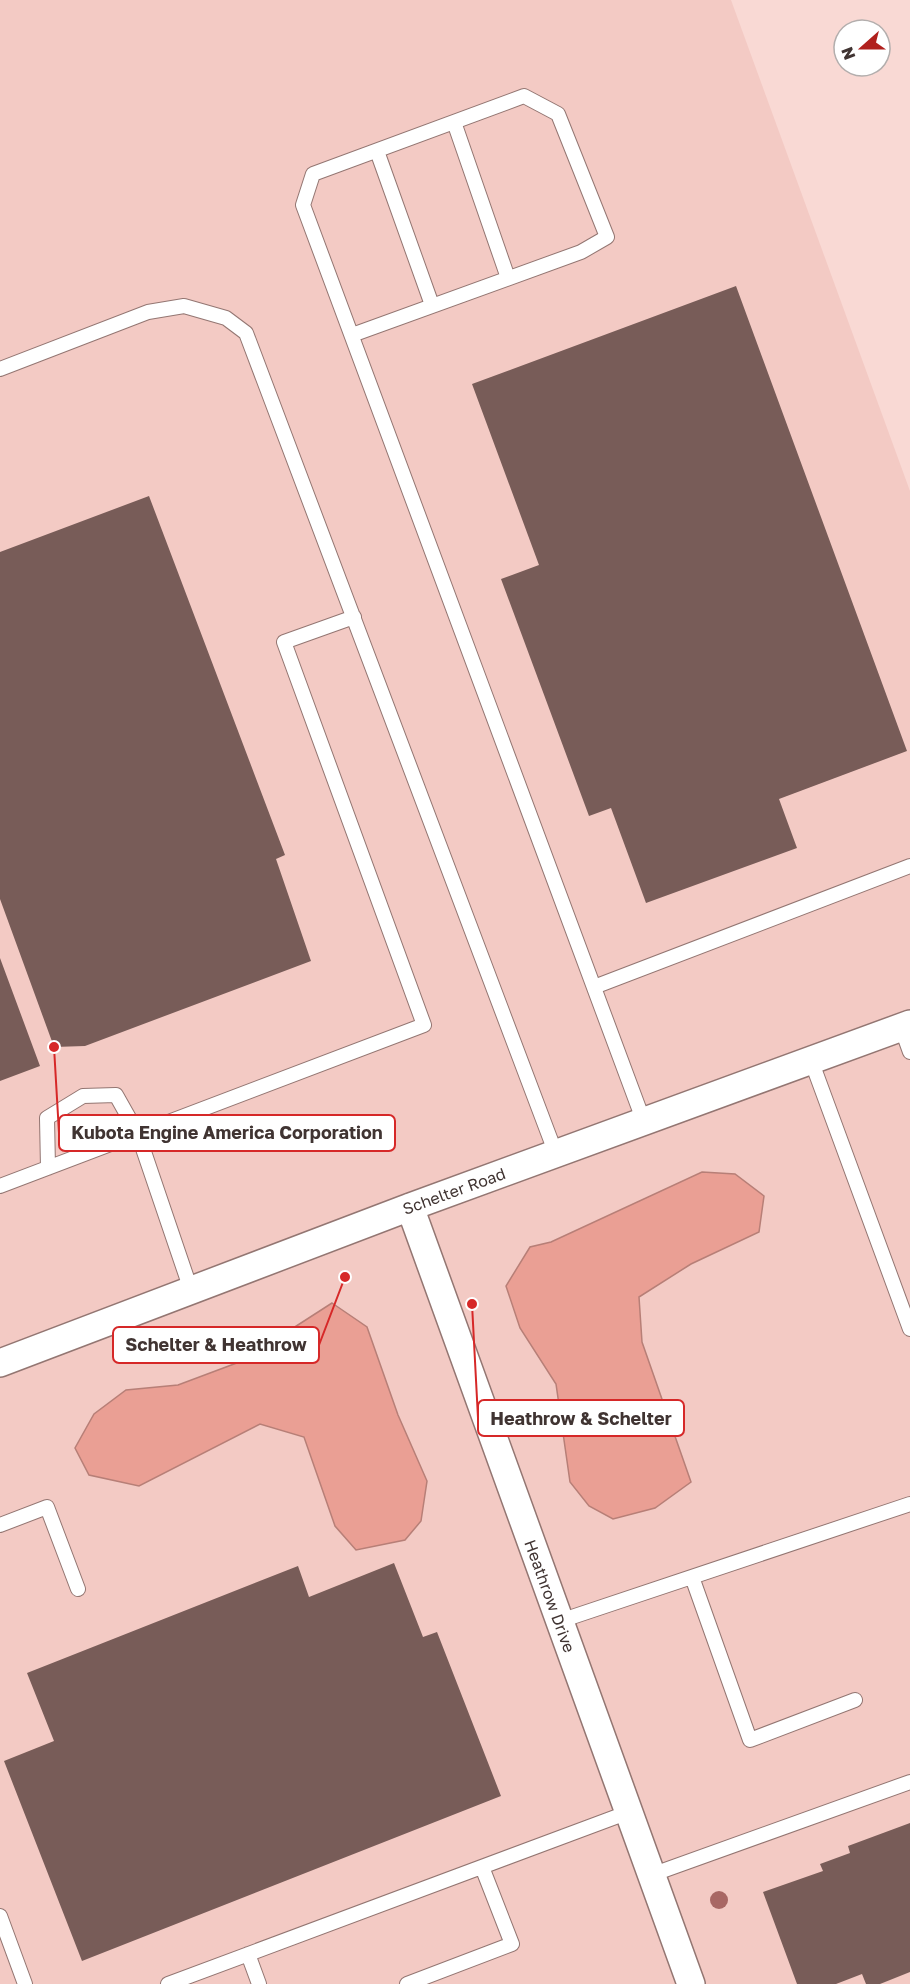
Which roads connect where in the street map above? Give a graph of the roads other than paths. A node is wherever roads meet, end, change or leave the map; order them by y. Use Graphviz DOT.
graph roads {
  1 [pos="454,122"];
  2 [pos="377,151"];
  3 [pos="508,278"];
  4 [pos="432,305"];
  5 [pos="352,334"];
  6 [pos="0,369"];
  7 [pos="354,617"];
  8 [pos="910,866"];
  9 [pos="594,987"];
  10 [pos="907,1034"];
  11 [pos="811,1060"];
  12 [pos="644,1122"];
  13 [pos="138,1134"];
  14 [pos="556,1154"];
  15 [pos="48,1168"];
  16 [pos="0,1186"];
  17 [pos="410,1207"];
  18 [pos="191,1290"];
  19 [pos="910,1329"];
  20 [pos="0,1363"];
  21 [pos="910,1504"];
  22 [pos="0,1525"];
  23 [pos="692,1577"];
  24 [pos="78,1589"];
  25 [pos="560,1622"];
  26 [pos="855,1700"];
  27 [pos="910,1782"];
  28 [pos="629,1812"];
  29 [pos="482,1867"];
  30 [pos="651,1875"];
  31 [pos="0,1917"];
  32 [pos="248,1954"];
  33 [pos="25,1984"];
  34 [pos="168,1984"];
  35 [pos="259,1984"];
  36 [pos="407,1984"];
  37 [pos="691,1984"];
  1 -- 2 [label="lane"];
  1 -- 3 [label="lane"];
  1 -- 3 [label="lane"];
  2 -- 4 [label="lane"];
  2 -- 5 [label="lane"];
  3 -- 4 [label="lane"];
  4 -- 5 [label="lane"];
  5 -- 9 [label="lane"];
  6 -- 7 [label="lane"];
  7 -- 13 [label="lane"];
  7 -- 14 [label="lane"];
  8 -- 9 [label="lane"];
  9 -- 12 [label="lane"];
  10 -- 11 [label="street, Schelter Road"];
  11 -- 12 [label="street, Schelter Road"];
  11 -- 19 [label="lane"];
  12 -- 14 [label="street, Schelter Road"];
  13 -- 15 [label="lane"];
  13 -- 15 [label="lane"];
  13 -- 18 [label="lane"];
  14 -- 17 [label="street, Schelter Road"];
  15 -- 16 [label="lane"];
  17 -- 18 [label="street, Schelter Road"];
  17 -- 25 [label="street, Heathrow Drive"];
  18 -- 20 [label="street, Schelter Road"];
  21 -- 23 [label="lane"];
  22 -- 24 [label="lane"];
  23 -- 25 [label="lane"];
  23 -- 26 [label="lane"];
  25 -- 28 [label="street, Heathrow Drive"];
  27 -- 30 [label="lane"];
  28 -- 29 [label="lane"];
  28 -- 30 [label="street, Heathrow Drive"];
  29 -- 32 [label="lane"];
  29 -- 36 [label="lane"];
  30 -- 37 [label="street, Heathrow Drive"];
  31 -- 33 [label="lane"];
  32 -- 34 [label="lane"];
  32 -- 35 [label="lane"];
}
